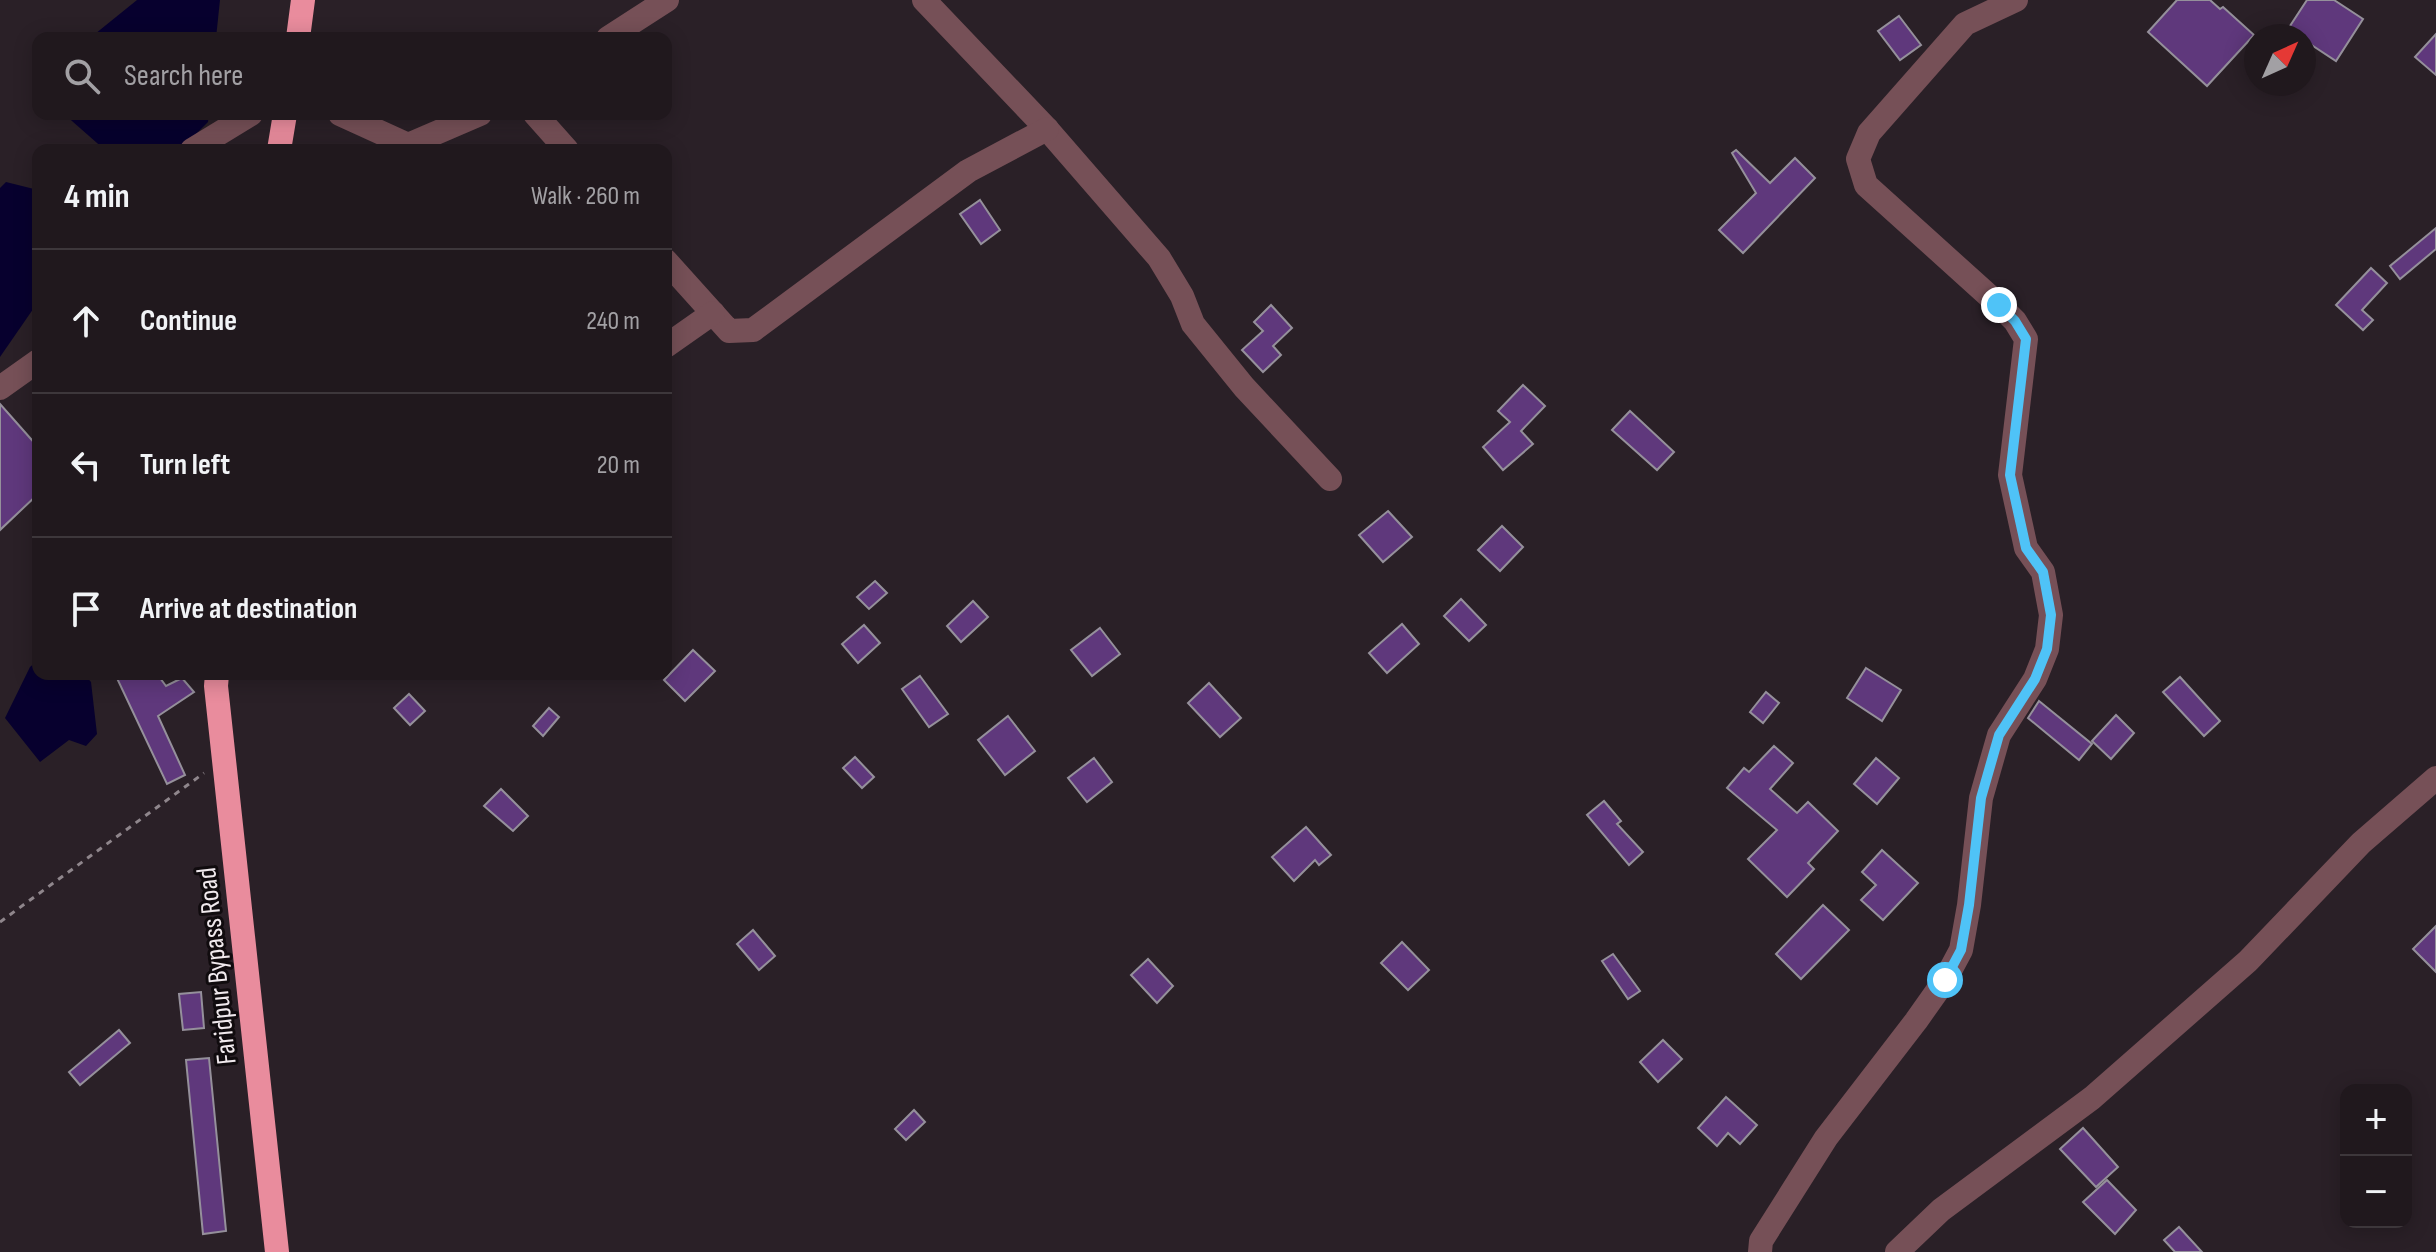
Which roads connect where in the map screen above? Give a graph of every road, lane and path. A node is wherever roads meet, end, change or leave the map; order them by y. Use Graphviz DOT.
graph roads {
  1 [pos="303,0"];
  2 [pos="667,0"];
  3 [pos="924,0"];
  4 [pos="2016,0"];
  5 [pos="299,32"];
  6 [pos="617,32"];
  7 [pos="241,120"];
  8 [pos="284,120"];
  9 [pos="353,120"];
  10 [pos="466,120"];
  11 [pos="540,120"];
  12 [pos="1047,129"];
  13 [pos="202,144"];
  14 [pos="280,144"];
  15 [pos="406,144"];
  16 [pos="410,144"];
  17 [pos="562,144"];
  18 [pos="672,268"];
  19 [pos="713,313"];
  20 [pos="672,342"];
  21 [pos="32,365"];
  22 [pos="0,388"];
  23 [pos="1330,479"];
  24 [pos="216,680"];
  25 [pos="224,759"];
  26 [pos="2436,778"];
  27 [pos="0,922"];
  28 [pos="277,1252"];
  29 [pos="1760,1252"];
  30 [pos="1897,1252"];
  1 -- 5 [label="highway"];
  2 -- 6 [label="street"];
  3 -- 12 [label="street"];
  4 -- 29 [label="street"];
  7 -- 13 [label="street"];
  8 -- 14 [label="highway"];
  9 -- 15 [label="street"];
  10 -- 16 [label="street"];
  11 -- 17 [label="street"];
  12 -- 19 [label="street"];
  12 -- 23 [label="street"];
  18 -- 19 [label="street"];
  19 -- 20 [label="street"];
  21 -- 22 [label="street"];
  24 -- 25 [label="highway, Faridpur Bypass Road"];
  25 -- 27 [label="path"];
  25 -- 28 [label="highway, Faridpur Bypass Road"];
  26 -- 30 [label="street"];
}
